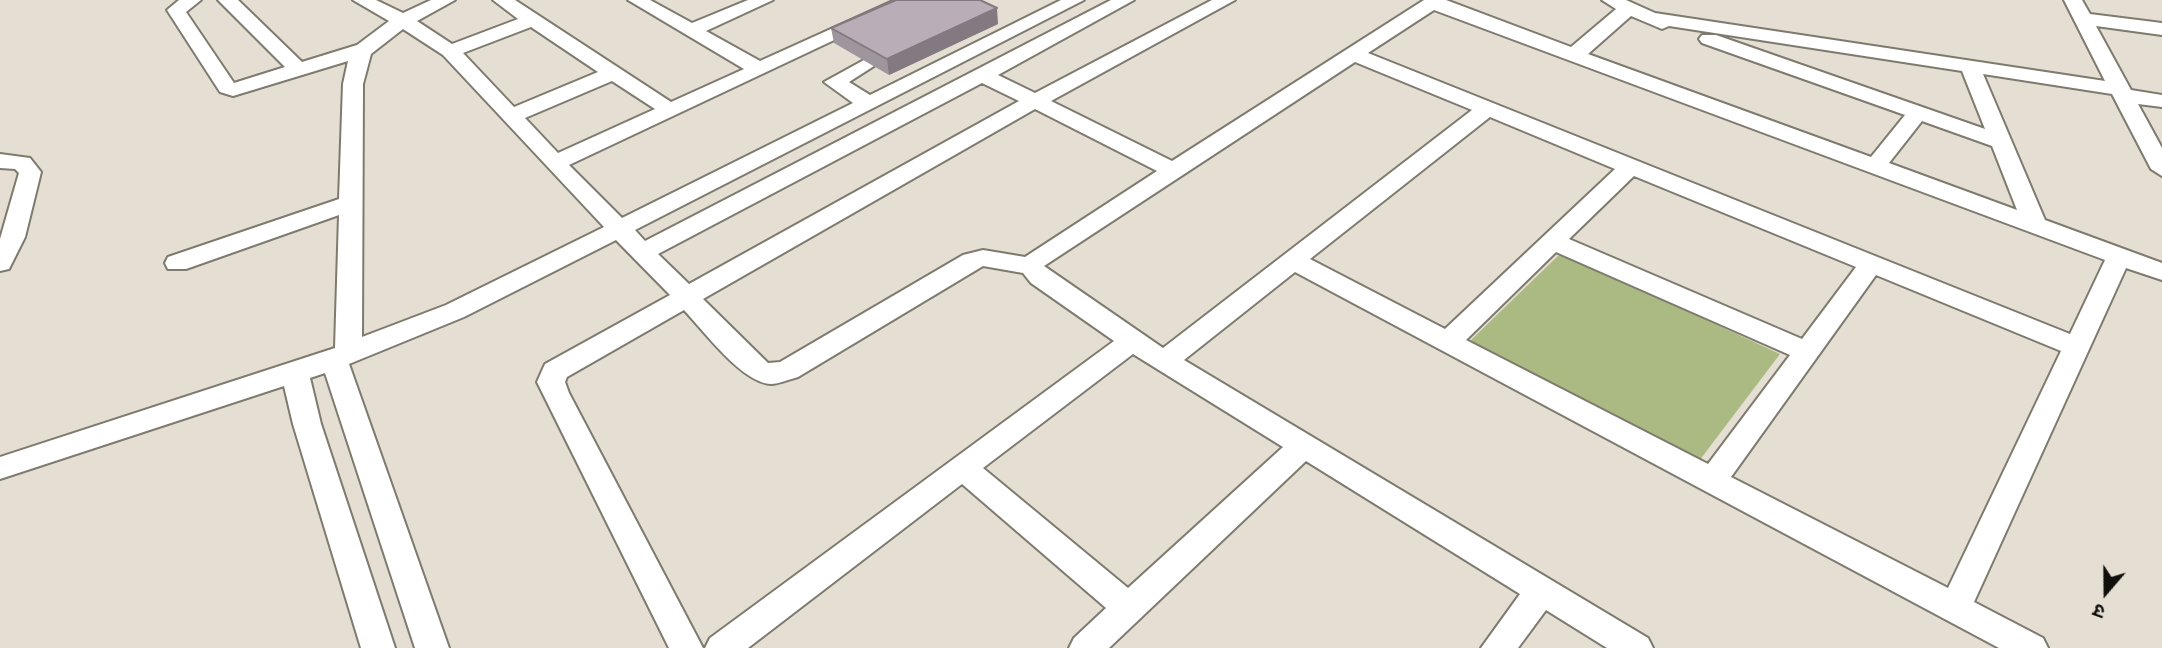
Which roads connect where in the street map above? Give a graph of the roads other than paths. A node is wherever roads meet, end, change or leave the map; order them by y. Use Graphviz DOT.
graph roads {
  1 [pos="192,0"];
  2 [pos="227,0"];
  3 [pos="363,0"];
  4 [pos="446,0"];
  5 [pos="502,0"];
  6 [pos="637,0"];
  7 [pos="764,0"];
  8 [pos="1125,0"];
  9 [pos="1226,0"];
  10 [pos="2073,0"];
  11 [pos="1068,1"];
  12 [pos="1435,1"];
  13 [pos="900,2"];
  14 [pos="1628,9"];
  15 [pos="1095,16"];
  16 [pos="2083,19"];
  17 [pos="532,20"];
  18 [pos="404,21"];
  19 [pos="2162,29"];
  20 [pos="691,31"];
  21 [pos="1837,48"];
  22 [pos="362,50"];
  23 [pos="450,51"];
  24 [pos="1353,54"];
  25 [pos="1573,56"];
  26 [pos="864,66"];
  27 [pos="1970,67"];
  28 [pos="759,69"];
  29 [pos="300,71"];
  30 [pos="613,73"];
  31 [pos="983,75"];
  32 [pos="1846,88"];
  33 [pos="2122,92"];
  34 [pos="2162,101"];
  35 [pos="1033,102"];
  36 [pos="870,104"];
  37 [pos="1487,109"];
  38 [pos="670,110"];
  39 [pos="1918,113"];
  40 [pos="510,116"];
  41 [pos="2001,142"];
  42 [pos="773,152"];
  43 [pos="0,161"];
  44 [pos="555,163"];
  45 [pos="1630,167"];
  46 [pos="1874,167"];
  47 [pos="2162,169"];
  48 [pos="1172,170"];
  49 [pos="798,171"];
  50 [pos="351,203"];
  51 [pos="2035,225"];
  52 [pos="620,229"];
  53 [pos="1553,241"];
  54 [pos="643,252"];
  55 [pos="2119,257"];
  56 [pos="1294,261"];
  57 [pos="0,263"];
  58 [pos="177,263"];
  59 [pos="1871,264"];
  60 [pos="1031,267"];
  61 [pos="2162,272"];
  62 [pos="688,297"];
  63 [pos="1132,341"];
  64 [pos="1448,342"];
  65 [pos="2076,347"];
  66 [pos="1805,351"];
  67 [pos="341,356"];
  68 [pos="1164,361"];
  69 [pos="295,372"];
  70 [pos="1304,445"];
  71 [pos="0,468"];
  72 [pos="963,468"];
  73 [pos="1712,481"];
  74 [pos="1542,591"];
  75 [pos="1129,608"];
  76 [pos="1955,608"];
  77 [pos="733,646"];
  78 [pos="379,648"];
  79 [pos="432,648"];
  80 [pos="686,648"];
  81 [pos="1086,648"];
  82 [pos="1498,648"];
  83 [pos="1636,648"];
  84 [pos="2031,648"];
  1 -- 29 [label="street"];
  2 -- 29 [label="street"];
  3 -- 18 [label="street"];
  4 -- 18 [label="street"];
  5 -- 17 [label="street"];
  6 -- 20 [label="street"];
  7 -- 20 [label="street"];
  8 -- 15 [label="street"];
  9 -- 35 [label="street"];
  10 -- 16 [label="street"];
  11 -- 15 [label="street"];
  11 -- 36 [label="street"];
  12 -- 24 [label="street"];
  12 -- 25 [label="street"];
  13 -- 28 [label="street"];
  14 -- 21 [label="street"];
  14 -- 25 [label="street"];
  14 -- 32 [label="street"];
  15 -- 31 [label="street"];
  16 -- 19 [label="street"];
  16 -- 33 [label="street"];
  17 -- 23 [label="street"];
  17 -- 30 [label="street"];
  18 -- 22 [label="street"];
  18 -- 23 [label="street"];
  20 -- 28 [label="street"];
  21 -- 27 [label="street"];
  21 -- 32 [label="street"];
  22 -- 29 [label="street"];
  22 -- 50 [label="street"];
  23 -- 40 [label="street"];
  24 -- 37 [label="street"];
  24 -- 48 [label="street"];
  25 -- 46 [label="street"];
  26 -- 36 [label="street"];
  27 -- 33 [label="street"];
  27 -- 41 [label="street"];
  28 -- 38 [label="street"];
  30 -- 38 [label="street"];
  30 -- 40 [label="street"];
  31 -- 35 [label="street"];
  31 -- 49 [label="street"];
  32 -- 39 [label="street"];
  33 -- 34 [label="street"];
  33 -- 47 [label="street"];
  35 -- 48 [label="street"];
  35 -- 62 [label="street"];
  36 -- 42 [label="street"];
  37 -- 45 [label="street"];
  37 -- 56 [label="street"];
  38 -- 44 [label="street"];
  39 -- 41 [label="street"];
  39 -- 46 [label="street"];
  40 -- 44 [label="street"];
  41 -- 51 [label="street"];
  42 -- 49 [label="street"];
  42 -- 52 [label="street"];
  43 -- 57 [label="street"];
  44 -- 52 [label="street"];
  45 -- 53 [label="street"];
  45 -- 59 [label="street"];
  46 -- 51 [label="street"];
  48 -- 60 [label="street"];
  49 -- 54 [label="street"];
  50 -- 58 [label="street"];
  50 -- 67 [label="street"];
  51 -- 55 [label="street"];
  52 -- 54 [label="street"];
  52 -- 67 [label="street"];
  53 -- 64 [label="street"];
  53 -- 66 [label="street"];
  54 -- 62 [label="street"];
  55 -- 61 [label="street"];
  55 -- 65 [label="street"];
  56 -- 64 [label="street"];
  56 -- 68 [label="street"];
  59 -- 65 [label="street"];
  59 -- 66 [label="street"];
  60 -- 62 [label="street"];
  60 -- 63 [label="street"];
  62 -- 80 [label="street"];
  63 -- 68 [label="street"];
  63 -- 72 [label="street"];
  64 -- 73 [label="street"];
  65 -- 76 [label="street"];
  66 -- 73 [label="street"];
  67 -- 69 [label="street"];
  67 -- 79 [label="street"];
  68 -- 70 [label="street"];
  69 -- 71 [label="street"];
  69 -- 78 [label="street"];
  70 -- 74 [label="street"];
  70 -- 75 [label="street"];
  72 -- 75 [label="street"];
  72 -- 77 [label="street"];
  73 -- 76 [label="street"];
  74 -- 82 [label="street"];
  74 -- 83 [label="street"];
  75 -- 81 [label="street"];
  76 -- 84 [label="street"];
}
